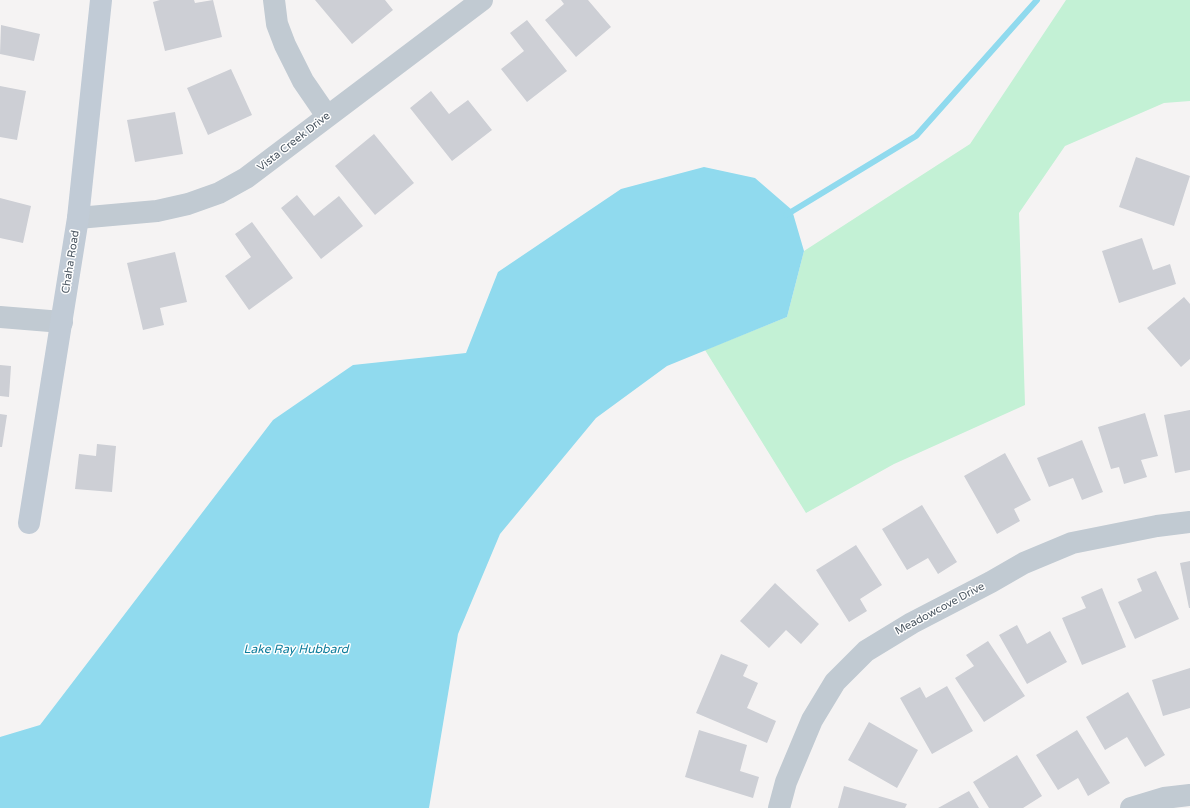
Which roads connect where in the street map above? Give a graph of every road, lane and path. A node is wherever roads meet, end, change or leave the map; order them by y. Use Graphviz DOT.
graph roads {
  1 [pos="101,0"];
  2 [pos="274,0"];
  3 [pos="482,0"];
  4 [pos="327,116"];
  5 [pos="78,218"];
  6 [pos="0,317"];
  7 [pos="62,322"];
  8 [pos="1190,522"];
  9 [pos="29,523"];
  10 [pos="1190,795"];
  11 [pos="779,808"];
  12 [pos="1132,808"];
  1 -- 5 [label="street, Chaha Road"];
  2 -- 4 [label="street"];
  3 -- 4 [label="street, Vista Creek Drive"];
  4 -- 5 [label="street, Vista Creek Drive"];
  5 -- 7 [label="street, Chaha Road"];
  6 -- 7 [label="street"];
  7 -- 9 [label="street, Chaha Road"];
  8 -- 11 [label="street, Meadowcove Drive"];
  10 -- 12 [label="street"];
}
